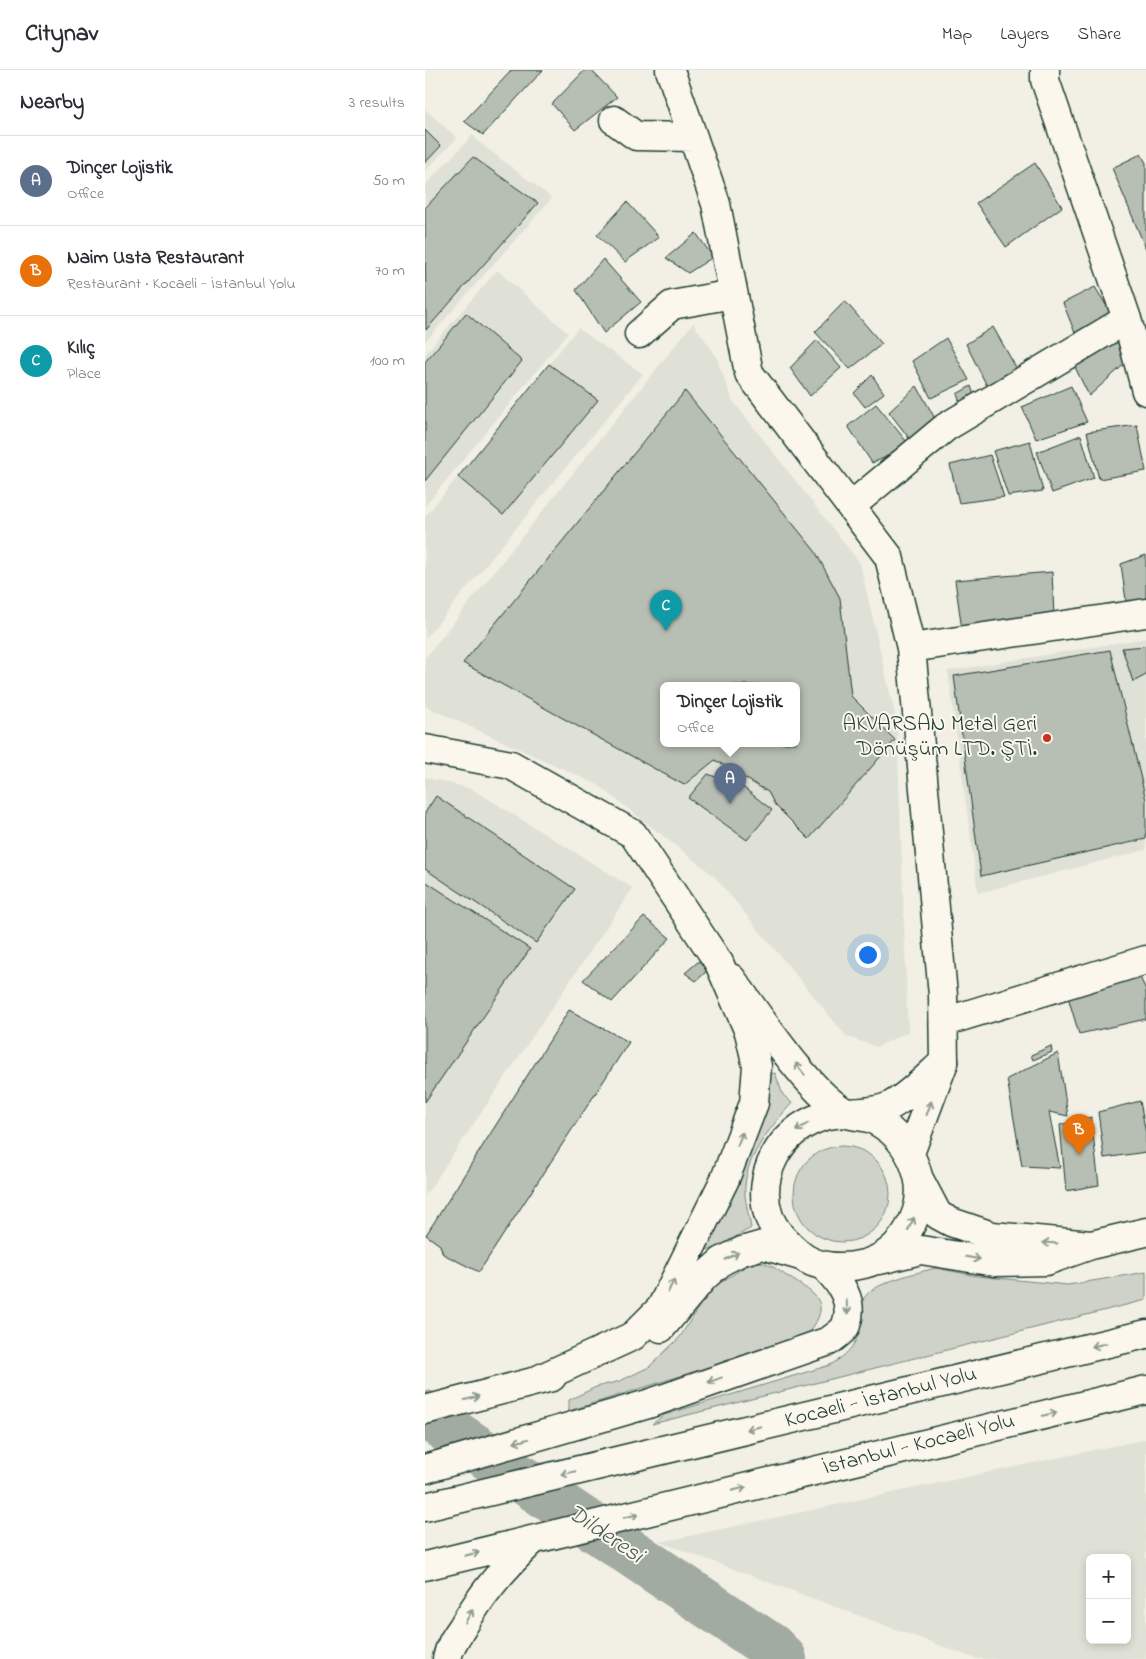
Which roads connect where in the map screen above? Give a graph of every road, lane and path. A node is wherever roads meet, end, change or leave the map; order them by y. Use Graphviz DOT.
graph roads {
  1 [pos="670,70"];
  2 [pos="1045,70"];
  3 [pos="614,120"];
  4 [pos="693,137"];
  5 [pos="733,294"];
  6 [pos="1127,320"];
  7 [pos="639,334"];
  8 [pos="1146,391"];
  9 [pos="851,506"];
  10 [pos="1146,613"];
  11 [pos="911,648"];
  12 [pos="425,748"];
  13 [pos="1146,960"];
  14 [pos="719,963"];
  15 [pos="944,1022"];
  16 [pos="944,1062"];
  17 [pos="848,1114"];
  18 [pos="915,1166"];
  19 [pos="1146,1232"];
  20 [pos="1091,1245"];
  21 [pos="812,1261"];
  22 [pos="873,1262"];
  23 [pos="1146,1334"];
  24 [pos="535,1381"];
  25 [pos="1146,1390"];
  26 [pos="425,1410"];
  27 [pos="426,1468"];
  28 [pos="425,1507"];
  29 [pos="533,1540"];
  30 [pos="425,1566"];
  31 [pos="447,1659"];
  1 -- 4 [label="main road"];
  2 -- 6 [label="main road"];
  3 -- 4 [label="main road"];
  4 -- 5 [label="main road"];
  5 -- 7 [label="main road"];
  5 -- 9 [label="main road"];
  6 -- 8 [label="main road"];
  6 -- 9 [label="main road"];
  9 -- 11 [label="main road"];
  10 -- 11 [label="main road"];
  11 -- 15 [label="main road"];
  12 -- 14 [label="main road"];
  13 -- 15 [label="main road"];
  17 -- 14 [label="main road, one-way"];
  24 -- 14 [label="main road, one-way"];
  15 -- 16 [label="main road"];
  16 -- 17 [label="main road"];
  18 -- 16 [label="main road, one-way"];
  17 -- 18 [label="main road"];
  17 -- 21 [label="main road, one-way"];
  20 -- 18 [label="main road, one-way"];
  22 -- 18 [label="main road, one-way"];
  19 -- 20 [label="main road"];
  22 -- 20 [label="main road, one-way"];
  21 -- 22 [label="main road"];
  24 -- 21 [label="main road, one-way"];
  21 -- 27 [label="main road, one-way"];
  23 -- 28 [label="main road, Kocaeli - İstanbul Yolu, one-way"];
  26 -- 24 [label="main road, one-way"];
  29 -- 25 [label="main road, İstanbul - Kocaeli Yolu, one-way"];
  30 -- 29 [label="main road, one-way"];
  31 -- 29 [label="main road, one-way"];
}
